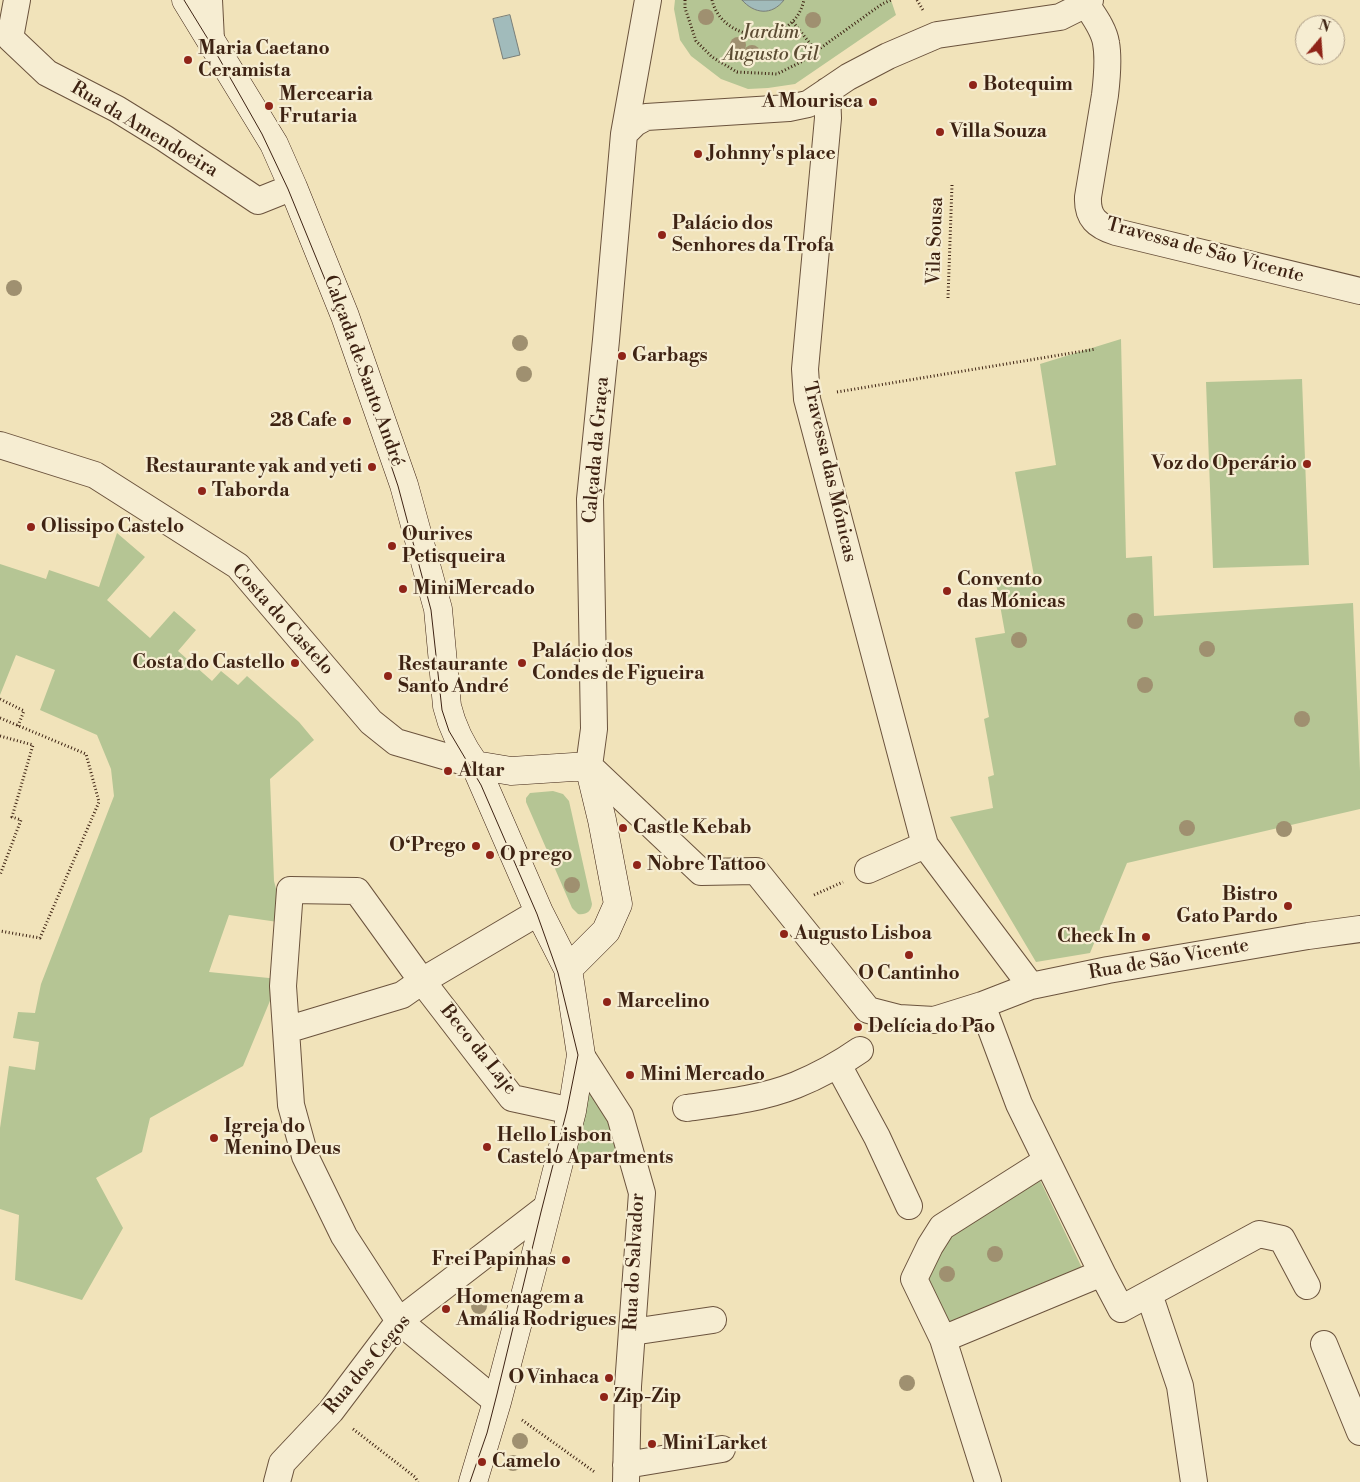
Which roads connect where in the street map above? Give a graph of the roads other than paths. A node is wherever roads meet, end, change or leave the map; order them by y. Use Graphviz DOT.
graph roads {
  1 [pos="17,0"];
  2 [pos="186,0"];
  3 [pos="209,0"];
  4 [pos="648,0"];
  5 [pos="1088,2"];
  6 [pos="211,40"];
  7 [pos="827,91"];
  8 [pos="624,134"];
  9 [pos="293,187"];
  10 [pos="1360,291"];
  11 [pos="0,446"];
  12 [pos="475,765"];
  13 [pos="589,766"];
  14 [pos="925,845"];
  15 [pos="868,870"];
  16 [pos="539,912"];
  17 [pos="1360,929"];
  18 [pos="568,969"];
  19 [pos="422,981"];
  20 [pos="1031,986"];
  21 [pos="982,1004"];
  22 [pos="286,1030"];
  23 [pos="860,1050"];
  24 [pos="581,1055"];
  25 [pos="838,1065"];
  26 [pos="686,1108"];
  27 [pos="572,1111"];
  28 [pos="1046,1161"];
  29 [pos="909,1206"];
  30 [pos="547,1207"];
  31 [pos="1102,1273"];
  32 [pos="1307,1286"];
  33 [pos="1148,1294"];
  34 [pos="713,1320"];
  35 [pos="399,1321"];
  36 [pos="632,1332"];
  37 [pos="943,1339"];
  38 [pos="1324,1344"];
  39 [pos="497,1402"];
  40 [pos="1360,1432"];
  41 [pos="722,1449"];
  42 [pos="618,1475"];
  43 [pos="277,1482"];
  44 [pos="473,1482"];
  45 [pos="988,1482"];
  46 [pos="1194,1482"];
  1 -- 9 [label="street, Rua da Amendoeira"];
  2 -- 6 [label="street, Calçada de Santo André"];
  3 -- 6 [label="street"];
  4 -- 8 [label="street, Calçada da Graça"];
  5 -- 7 [label="street"];
  5 -- 10 [label="street, Travessa de São Vicente"];
  6 -- 9 [label="street, Calçada de Santo André"];
  7 -- 8 [label="street"];
  7 -- 14 [label="street, Travessa das Mónicas"];
  8 -- 13 [label="street, Calçada da Graça"];
  9 -- 12 [label="street, Calçada de Santo André"];
  11 -- 12 [label="street, Costa do Castelo"];
  12 -- 13 [label="street"];
  12 -- 16 [label="street, Calçada de Santo André"];
  13 -- 18 [label="street, Calçada da Graça"];
  13 -- 21 [label="street, Rua de São Vicente"];
  14 -- 15 [label="street"];
  14 -- 20 [label="street, Travessa das Mónicas"];
  16 -- 18 [label="street, Calçada de Santo André"];
  16 -- 19 [label="street"];
  17 -- 20 [label="street, Rua de São Vicente"];
  18 -- 24 [label="street, Calçada de Santo André"];
  19 -- 22 [label="street"];
  19 -- 22 [label="street, Beco da Laje"];
  19 -- 27 [label="street, Beco da Laje"];
  20 -- 21 [label="street, Rua de São Vicente"];
  21 -- 28 [label="street"];
  22 -- 35 [label="street"];
  23 -- 25 [label="street"];
  24 -- 27 [label="street, Calçada de Santo André"];
  24 -- 36 [label="street, Rua do Salvador"];
  25 -- 26 [label="street"];
  25 -- 29 [label="street"];
  27 -- 30 [label="street, Calçada de Santo André"];
  28 -- 31 [label="street"];
  28 -- 37 [label="street"];
  30 -- 35 [label="street, Rua dos Cegos"];
  30 -- 39 [label="street, Calçada de Santo André"];
  31 -- 33 [label="street"];
  31 -- 37 [label="street"];
  32 -- 33 [label="street"];
  33 -- 46 [label="street"];
  34 -- 36 [label="street"];
  35 -- 39 [label="street"];
  35 -- 43 [label="street, Rua dos Cegos"];
  36 -- 42 [label="street, Rua do Salvador"];
  37 -- 45 [label="street"];
  38 -- 40 [label="street"];
  39 -- 44 [label="street, Calçada de Santo André"];
  41 -- 42 [label="street"];
}
